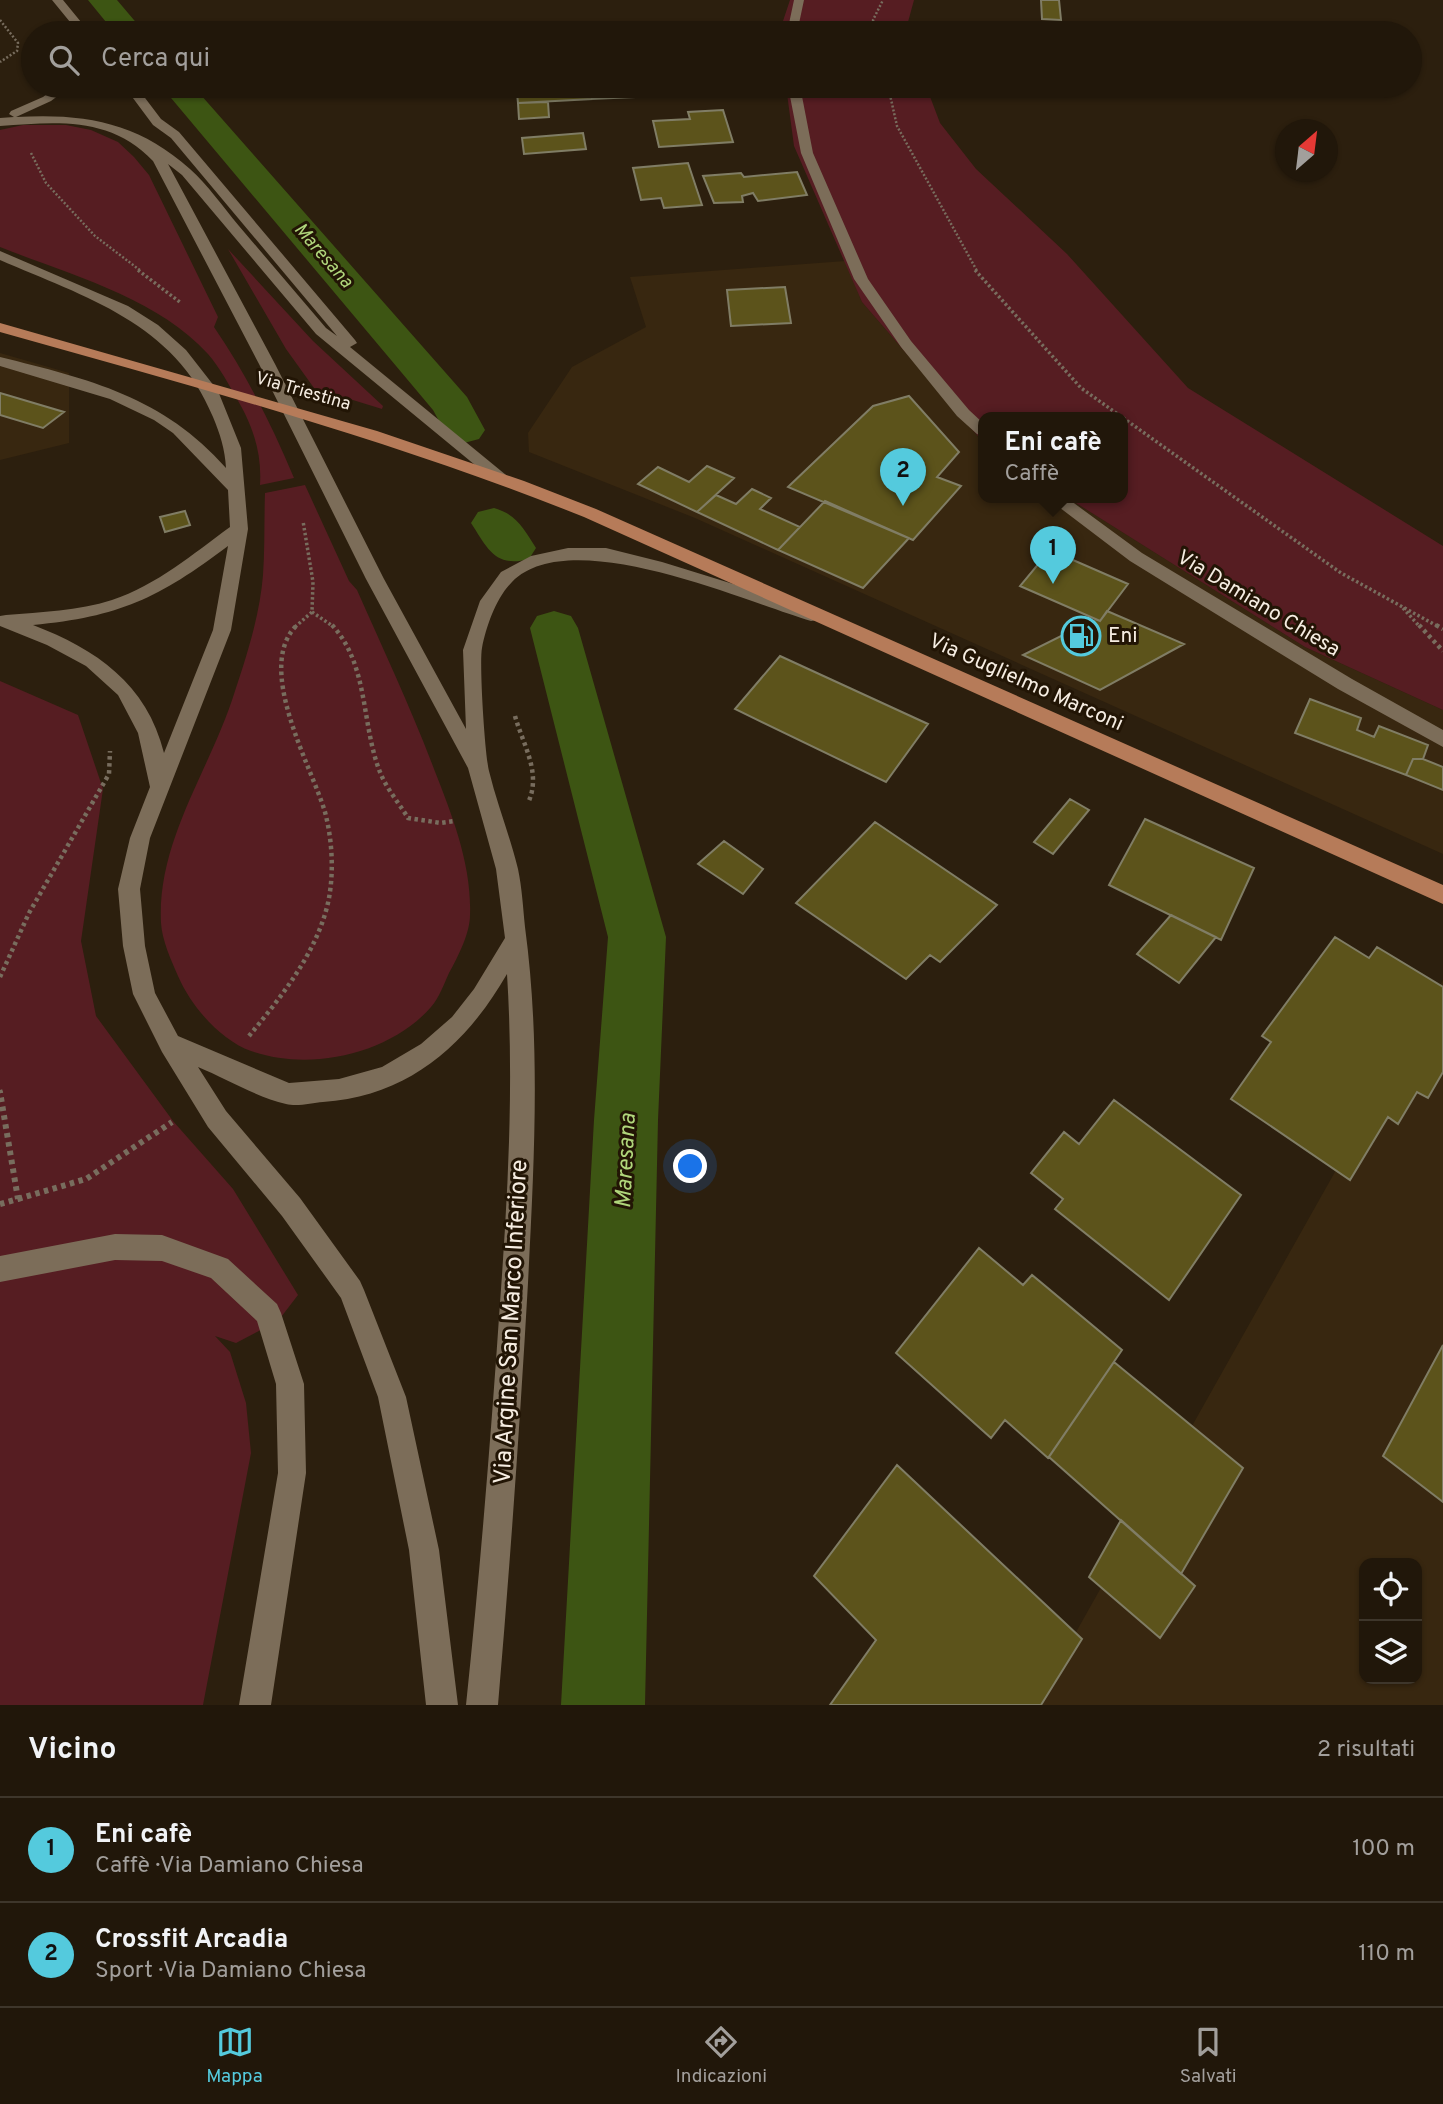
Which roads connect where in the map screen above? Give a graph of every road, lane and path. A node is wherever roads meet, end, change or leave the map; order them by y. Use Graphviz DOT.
graph roads {
  1 [pos="57,0"];
  2 [pos="799,0"];
  3 [pos="883,0"];
  4 [pos="0,20"];
  5 [pos="73,21"];
  6 [pos="795,21"];
  7 [pos="873,21"];
  8 [pos="0,62"];
  9 [pos="46,98"];
  10 [pos="139,98"];
  11 [pos="796,98"];
  12 [pos="891,98"];
  13 [pos="0,121"];
  14 [pos="157,122"];
  15 [pos="158,155"];
  16 [pos="0,255"];
  17 [pos="0,327"];
  18 [pos="0,361"];
  19 [pos="383,382"];
  20 [pos="1116,412"];
  21 [pos="1128,421"];
  22 [pos="978,426"];
  23 [pos="498,475"];
  24 [pos="235,488"];
  25 [pos="1062,503"];
  26 [pos="590,513"];
  27 [pos="239,529"];
  28 [pos="1400,605"];
  29 [pos="3,621"];
  30 [pos="830,621"];
  31 [pos="1443,629"];
  32 [pos="1443,651"];
  33 [pos="1443,739"];
  34 [pos="111,742"];
  35 [pos="478,768"];
  36 [pos="160,786"];
  37 [pos="1443,895"];
  38 [pos="516,939"];
  39 [pos="0,977"];
  40 [pos="170,1044"];
  41 [pos="0,1090"];
  42 [pos="173,1121"];
  43 [pos="18,1199"];
  44 [pos="0,1204"];
  45 [pos="0,1269"];
  46 [pos="255,1705"];
  47 [pos="442,1705"];
  48 [pos="482,1705"];
  1 -- 5 [label="street"];
  2 -- 6 [label="street"];
  3 -- 7 [label="path"];
  4 -- 8 [label="path"];
  9 -- 13 [label="street"];
  10 -- 14 [label="street"];
  11 -- 22 [label="street"];
  12 -- 20 [label="path"];
  13 -- 15 [label="street"];
  14 -- 15 [label="street"];
  14 -- 19 [label="street"];
  15 -- 19 [label="street"];
  15 -- 35 [label="street"];
  16 -- 24 [label="street"];
  17 -- 23 [label="main road, Via Triestina"];
  18 -- 24 [label="street"];
  19 -- 23 [label="street"];
  21 -- 28 [label="path"];
  23 -- 26 [label="main road, Via Triestina"];
  24 -- 27 [label="street"];
  25 -- 33 [label="street, Via Damiano Chiesa"];
  26 -- 30 [label="main road, Via Guglielmo Marconi"];
  27 -- 29 [label="street"];
  27 -- 36 [label="street"];
  28 -- 31 [label="path"];
  28 -- 32 [label="path"];
  29 -- 36 [label="street"];
  30 -- 35 [label="street"];
  30 -- 37 [label="main road, Via Guglielmo Marconi"];
  34 -- 39 [label="path"];
  35 -- 38 [label="street, Via Argine San Marco Inferiore"];
  36 -- 40 [label="street"];
  38 -- 40 [label="street"];
  38 -- 48 [label="street, Via Argine San Marco Inferiore"];
  40 -- 47 [label="street"];
  41 -- 43 [label="path"];
  42 -- 43 [label="path"];
  43 -- 44 [label="path"];
  45 -- 46 [label="street"];
}
